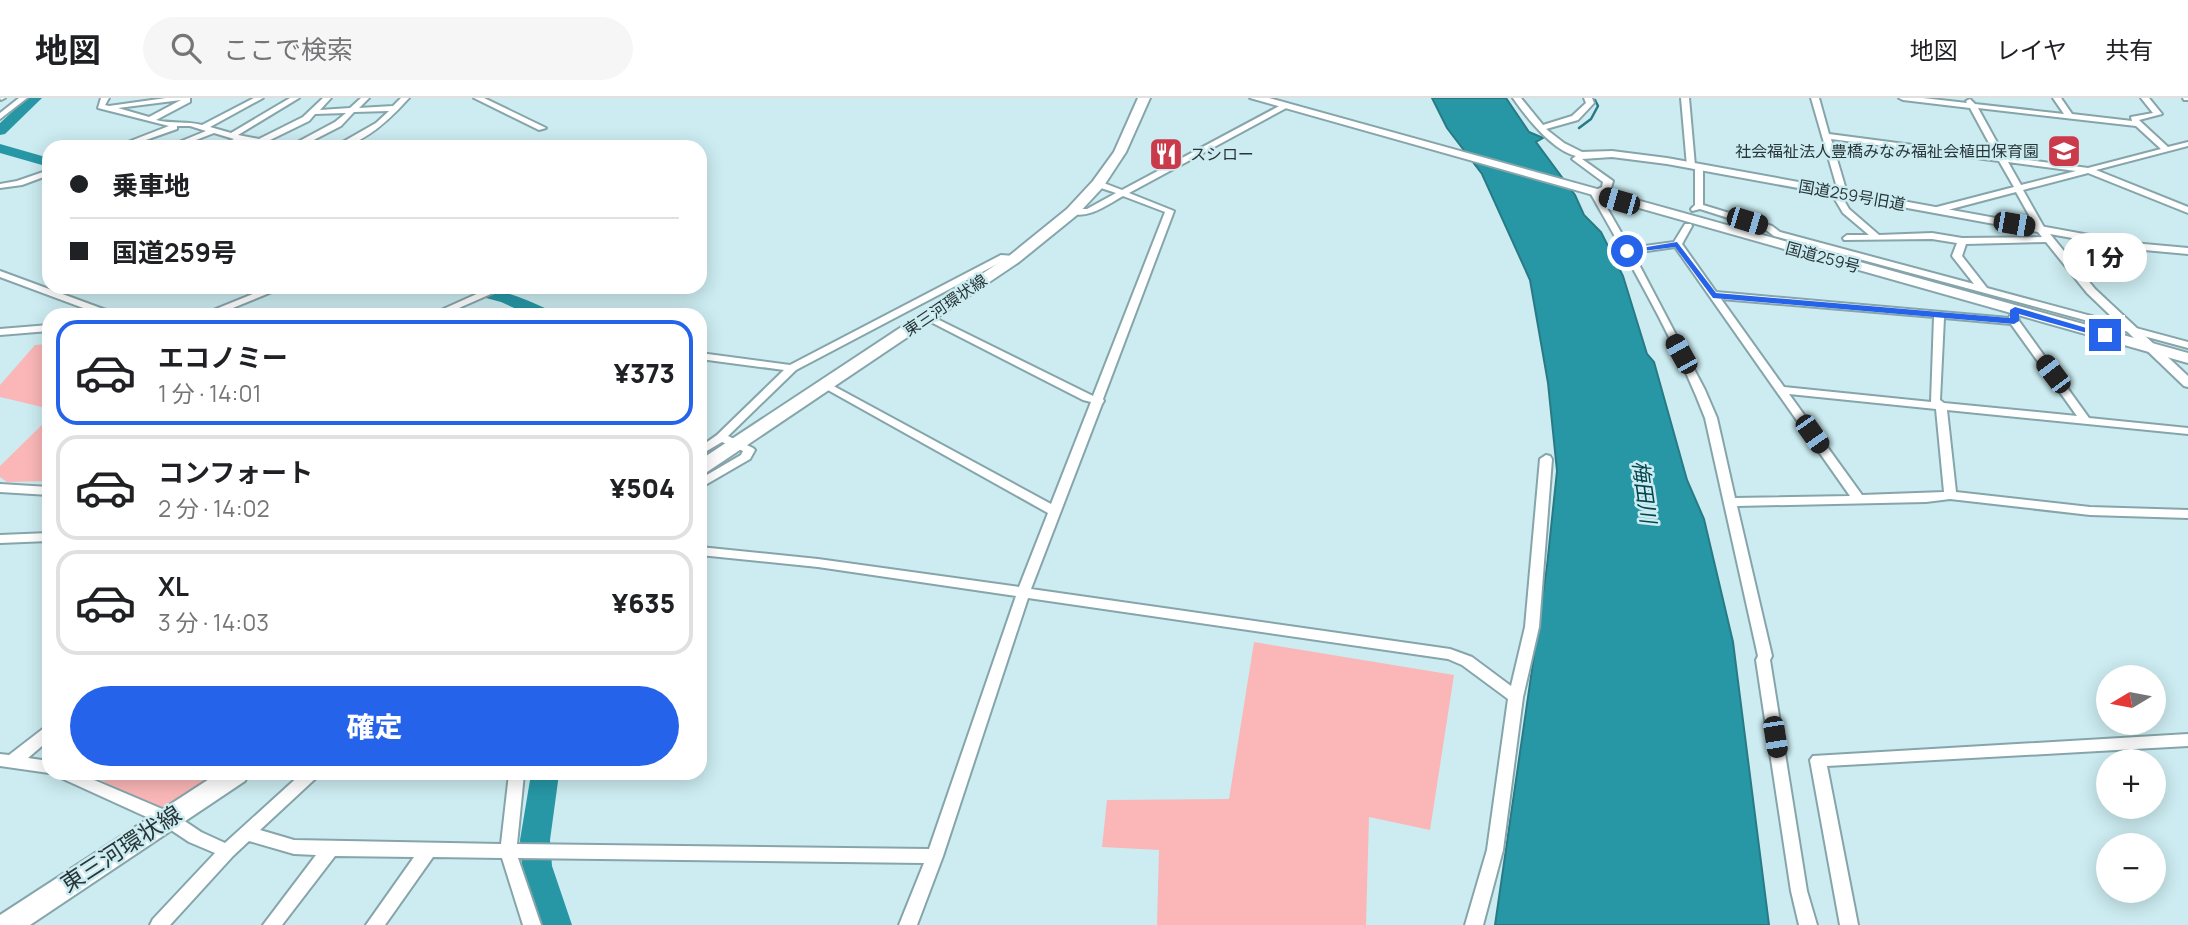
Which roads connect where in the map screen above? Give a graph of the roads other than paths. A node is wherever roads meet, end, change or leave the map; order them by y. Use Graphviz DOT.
graph roads {
  1 [pos="23,98"];
  2 [pos="105,98"];
  3 [pos="183,98"];
  4 [pos="190,98"];
  5 [pos="259,98"];
  6 [pos="327,98"];
  7 [pos="365,98"];
  8 [pos="405,98"];
  9 [pos="478,98"];
  10 [pos="1144,98"];
  11 [pos="1256,98"];
  12 [pos="1517,98"];
  13 [pos="1588,98"];
  14 [pos="1685,98"];
  15 [pos="1815,98"];
  16 [pos="1903,98"];
  17 [pos="2057,98"];
  18 [pos="2145,98"];
  19 [pos="275,100"];
  20 [pos="291,100"];
  21 [pos="1970,102"];
  22 [pos="1286,106"];
  23 [pos="105,108"];
  24 [pos="396,108"];
  25 [pos="353,110"];
  26 [pos="314,112"];
  27 [pos="2069,116"];
  28 [pos="0,117"];
  29 [pos="150,120"];
  30 [pos="181,124"];
  31 [pos="2138,124"];
  32 [pos="203,128"];
  33 [pos="542,128"];
  34 [pos="1540,128"];
  35 [pos="214,131"];
  36 [pos="232,136"];
  37 [pos="1826,136"];
  38 [pos="242,139"];
  39 [pos="137,140"];
  40 [pos="190,140"];
  41 [pos="248,140"];
  42 [pos="264,140"];
  43 [pos="306,140"];
  44 [pos="351,140"];
  45 [pos="2188,144"];
  46 [pos="2176,146"];
  47 [pos="2166,149"];
  48 [pos="2188,150"];
  49 [pos="1581,155"];
  50 [pos="2000,157"];
  51 [pos="1695,166"];
  52 [pos="2088,170"];
  53 [pos="42,175"];
  54 [pos="1098,184"];
  55 [pos="0,186"];
  56 [pos="2018,189"];
  57 [pos="1839,192"];
  58 [pos="1124,193"];
  59 [pos="1595,194"];
  60 [pos="1936,210"];
  61 [pos="2188,210"];
  62 [pos="1072,212"];
  63 [pos="1688,226"];
  64 [pos="2044,234"];
  65 [pos="1877,237"];
  66 [pos="1847,238"];
  67 [pos="1962,241"];
  68 [pos="1677,244"];
  69 [pos="1627,251"];
  70 [pos="2187,252"];
  71 [pos="1843,257"];
  72 [pos="1014,259"];
  73 [pos="0,274"];
  74 [pos="1983,289"];
  75 [pos="42,290"];
  76 [pos="54,294"];
  77 [pos="261,294"];
  78 [pos="485,294"];
  79 [pos="1713,295"];
  80 [pos="92,308"];
  81 [pos="224,308"];
  82 [pos="450,308"];
  83 [pos="1939,315"];
  84 [pos="2014,316"];
  85 [pos="926,317"];
  86 [pos="42,329"];
  87 [pos="2132,330"];
  88 [pos="0,332"];
  89 [pos="2188,345"];
  90 [pos="2150,348"];
  91 [pos="707,357"];
  92 [pos="2188,358"];
  93 [pos="792,368"];
  94 [pos="2188,383"];
  95 [pos="824,385"];
  96 [pos="1781,390"];
  97 [pos="1099,401"];
  98 [pos="1941,407"];
  99 [pos="2086,421"];
  100 [pos="2188,431"];
  101 [pos="721,437"];
  102 [pos="738,443"];
  103 [pos="707,447"];
  104 [pos="1546,458"];
  105 [pos="707,463"];
  106 [pos="707,480"];
  107 [pos="0,488"];
  108 [pos="42,491"];
  109 [pos="1950,495"];
  110 [pos="1859,500"];
  111 [pos="1730,502"];
  112 [pos="1056,512"];
  113 [pos="2188,513"];
  114 [pos="42,537"];
  115 [pos="0,539"];
  116 [pos="707,552"];
  117 [pos="1023,594"];
  118 [pos="1516,697"];
  119 [pos="42,738"];
  120 [pos="2188,740"];
  121 [pos="6,761"];
  122 [pos="42,766"];
  123 [pos="79,780"];
  124 [pos="227,780"];
  125 [pos="304,780"];
  126 [pos="516,780"];
  127 [pos="167,819"];
  128 [pos="246,833"];
  129 [pos="331,849"];
  130 [pos="227,851"];
  131 [pos="428,851"];
  132 [pos="508,852"];
  133 [pos="934,856"];
  134 [pos="7,925"];
  135 [pos="159,925"];
  136 [pos="272,925"];
  137 [pos="375,925"];
  138 [pos="532,925"];
  139 [pos="908,925"];
  140 [pos="1474,925"];
  141 [pos="1808,925"];
  142 [pos="1849,925"];
  1 -- 28 [label="street"];
  2 -- 23 [label="street"];
  3 -- 23 [label="street"];
  4 -- 29 [label="street"];
  5 -- 32 [label="street"];
  6 -- 26 [label="street"];
  7 -- 25 [label="street"];
  8 -- 24 [label="street"];
  9 -- 33 [label="street"];
  10 -- 54 [label="main road, 東三河環状線"];
  11 -- 22 [label="main road, 国道259号"];
  12 -- 34 [label="street"];
  13 -- 34 [label="street"];
  14 -- 51 [label="street"];
  15 -- 37 [label="street"];
  16 -- 21 [label="street"];
  17 -- 27 [label="street"];
  18 -- 31 [label="street"];
  19 -- 20 [label="street"];
  20 -- 36 [label="street"];
  21 -- 27 [label="street"];
  21 -- 50 [label="street"];
  22 -- 58 [label="street"];
  22 -- 59 [label="main road, 国道259号"];
  23 -- 29 [label="street"];
  24 -- 25 [label="street"];
  24 -- 44 [label="street"];
  25 -- 26 [label="street"];
  25 -- 43 [label="street"];
  26 -- 42 [label="street"];
  27 -- 31 [label="street"];
  29 -- 30 [label="street"];
  30 -- 32 [label="street"];
  30 -- 39 [label="street"];
  31 -- 47 [label="street"];
  32 -- 35 [label="street"];
  34 -- 49 [label="street"];
  35 -- 36 [label="street"];
  35 -- 40 [label="street"];
  36 -- 38 [label="street"];
  37 -- 50 [label="street"];
  37 -- 57 [label="street"];
  38 -- 41 [label="street"];
  45 -- 46 [label="street"];
  46 -- 47 [label="street"];
  46 -- 48 [label="street"];
  47 -- 52 [label="street"];
  49 -- 51 [label="street, 国道259号旧道"];
  49 -- 59 [label="street"];
  50 -- 52 [label="street"];
  50 -- 56 [label="street"];
  51 -- 57 [label="street, 国道259号旧道"];
  51 -- 71 [label="street"];
  52 -- 56 [label="street"];
  52 -- 61 [label="street"];
  53 -- 55 [label="street"];
  54 -- 58 [label="street"];
  54 -- 62 [label="main road, 東三河環状線"];
  56 -- 60 [label="street"];
  56 -- 64 [label="street"];
  57 -- 60 [label="street, 国道259号旧道"];
  57 -- 65 [label="street"];
  58 -- 62 [label="street"];
  58 -- 97 [label="street"];
  59 -- 69 [label="street"];
  59 -- 71 [label="main road, 国道259号"];
  60 -- 64 [label="street, 国道259号旧道"];
  62 -- 72 [label="main road, 東三河環状線"];
  63 -- 68 [label="street"];
  64 -- 67 [label="street"];
  64 -- 70 [label="street, 国道259号旧道"];
  64 -- 87 [label="street"];
  65 -- 66 [label="street"];
  65 -- 67 [label="street"];
  67 -- 74 [label="street"];
  68 -- 69 [label="street"];
  68 -- 79 [label="street"];
  69 -- 111 [label="street"];
  71 -- 74 [label="street"];
  71 -- 84 [label="main road, 国道259号"];
  72 -- 85 [label="main road, 東三河環状線"];
  72 -- 93 [label="street"];
  73 -- 75 [label="street"];
  74 -- 87 [label="street"];
  76 -- 80 [label="street"];
  77 -- 81 [label="street"];
  78 -- 82 [label="street"];
  79 -- 83 [label="street"];
  79 -- 96 [label="street"];
  83 -- 84 [label="street"];
  83 -- 98 [label="street"];
  84 -- 90 [label="main road, 国道259号"];
  84 -- 99 [label="street"];
  85 -- 95 [label="main road, 東三河環状線"];
  85 -- 97 [label="street"];
  86 -- 88 [label="street"];
  87 -- 89 [label="street"];
  87 -- 90 [label="street"];
  90 -- 92 [label="main road, 国道259号"];
  90 -- 94 [label="street"];
  91 -- 93 [label="street"];
  93 -- 101 [label="street"];
  95 -- 102 [label="main road, 東三河環状線"];
  95 -- 112 [label="street"];
  96 -- 98 [label="street"];
  96 -- 110 [label="street"];
  97 -- 112 [label="street"];
  98 -- 99 [label="street"];
  98 -- 109 [label="street"];
  99 -- 100 [label="street"];
  101 -- 102 [label="street"];
  101 -- 103 [label="street"];
  102 -- 105 [label="main road, 東三河環状線"];
  102 -- 106 [label="street"];
  104 -- 118 [label="street"];
  107 -- 108 [label="street"];
  109 -- 110 [label="street"];
  109 -- 113 [label="street"];
  110 -- 111 [label="street"];
  111 -- 141 [label="street"];
  112 -- 117 [label="street"];
  114 -- 115 [label="street"];
  116 -- 117 [label="street"];
  117 -- 118 [label="street"];
  117 -- 133 [label="street"];
  118 -- 140 [label="street"];
  119 -- 121 [label="street"];
  120 -- 142 [label="street"];
  121 -- 122 [label="street"];
  123 -- 127 [label="street"];
  124 -- 127 [label="main road, 東三河環状線"];
  125 -- 128 [label="street"];
  126 -- 132 [label="street"];
  127 -- 130 [label="street"];
  127 -- 134 [label="main road, 東三河環状線"];
  128 -- 129 [label="street"];
  128 -- 130 [label="street"];
  129 -- 131 [label="street"];
  129 -- 136 [label="street"];
  130 -- 135 [label="street"];
  131 -- 132 [label="street"];
  131 -- 137 [label="street"];
  132 -- 133 [label="street"];
  132 -- 138 [label="street"];
  133 -- 139 [label="street"];
}
